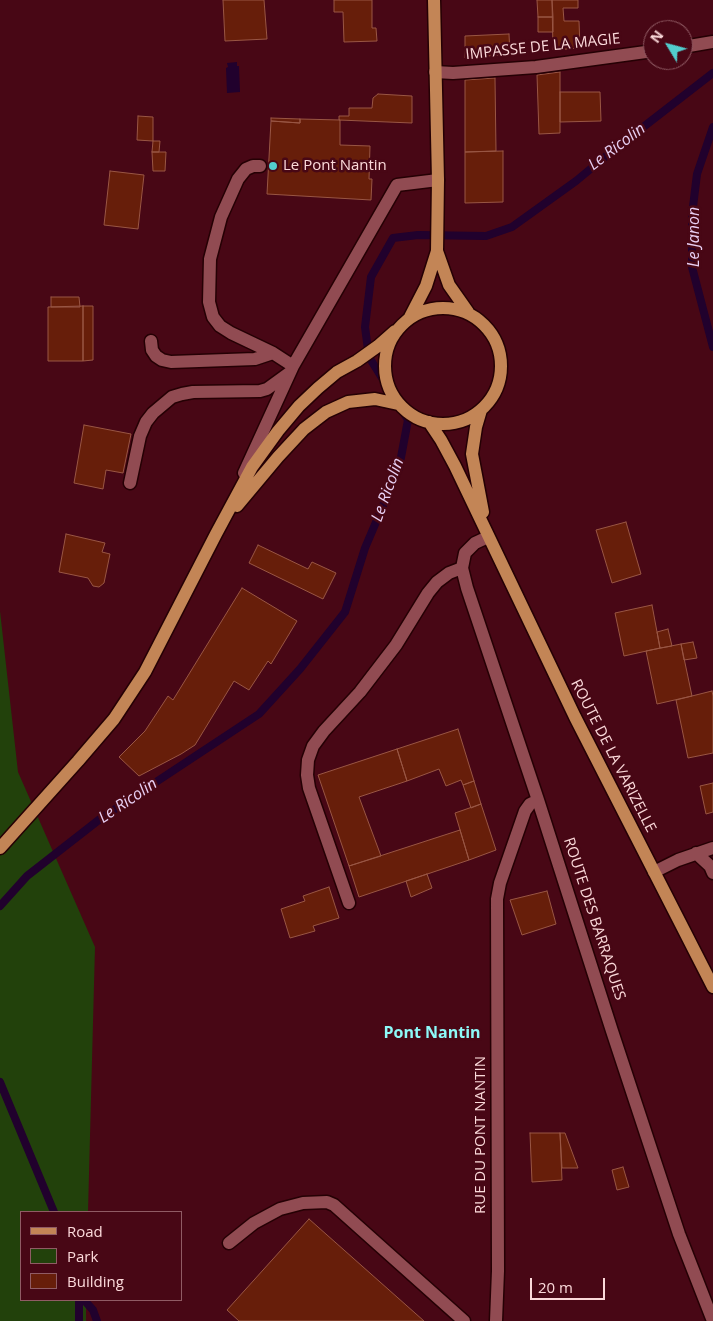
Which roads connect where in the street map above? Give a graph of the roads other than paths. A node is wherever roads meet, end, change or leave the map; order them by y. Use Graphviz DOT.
graph roads {
  1 [pos="434,0"];
  2 [pos="713,42"];
  3 [pos="693,45"];
  4 [pos="643,52"];
  5 [pos="435,72"];
  6 [pos="260,166"];
  7 [pos="438,180"];
  8 [pos="437,251"];
  9 [pos="468,312"];
  10 [pos="410,317"];
  11 [pos="395,331"];
  12 [pos="151,342"];
  13 [pos="273,353"];
  14 [pos="292,369"];
  15 [pos="398,404"];
  16 [pos="481,410"];
  17 [pos="429,422"];
  18 [pos="130,483"];
  19 [pos="216,534"];
  20 [pos="488,537"];
  21 [pos="462,568"];
  22 [pos="538,800"];
  23 [pos="0,848"];
  24 [pos="713,848"];
  25 [pos="696,854"];
  26 [pos="654,872"];
  27 [pos="713,873"];
  28 [pos="349,903"];
  29 [pos="713,988"];
  30 [pos="229,1243"];
  31 [pos="464,1321"];
  32 [pos="496,1321"];
  33 [pos="713,1321"];
  1 -- 5 [label="main road"];
  2 -- 3 [label="street"];
  4 -- 5 [label="street, IMPASSE DE LA MAGIE"];
  5 -- 7 [label="main road"];
  6 -- 13 [label="street"];
  7 -- 8 [label="main road"];
  7 -- 14 [label="street"];
  8 -- 9 [label="main road"];
  8 -- 10 [label="main road"];
  9 -- 10 [label="main road"];
  9 -- 16 [label="main road"];
  10 -- 11 [label="main road"];
  11 -- 15 [label="main road"];
  11 -- 19 [label="main road"];
  12 -- 13 [label="street"];
  13 -- 14 [label="street"];
  14 -- 18 [label="street"];
  14 -- 19 [label="street"];
  15 -- 17 [label="main road"];
  15 -- 19 [label="main road"];
  16 -- 17 [label="main road"];
  16 -- 20 [label="main road"];
  17 -- 20 [label="main road"];
  19 -- 23 [label="main road"];
  20 -- 21 [label="street"];
  20 -- 26 [label="main road, ROUTE DE LA VARIZELLE"];
  21 -- 22 [label="street, ROUTE DES BARRAQUES"];
  21 -- 28 [label="street"];
  22 -- 32 [label="street, RUE DU PONT NANTIN"];
  22 -- 33 [label="street, ROUTE DES BARRAQUES"];
  24 -- 25 [label="street"];
  25 -- 26 [label="street"];
  25 -- 27 [label="street"];
  26 -- 29 [label="main road, ROUTE DE LA VARIZELLE"];
  30 -- 31 [label="street"];
}
